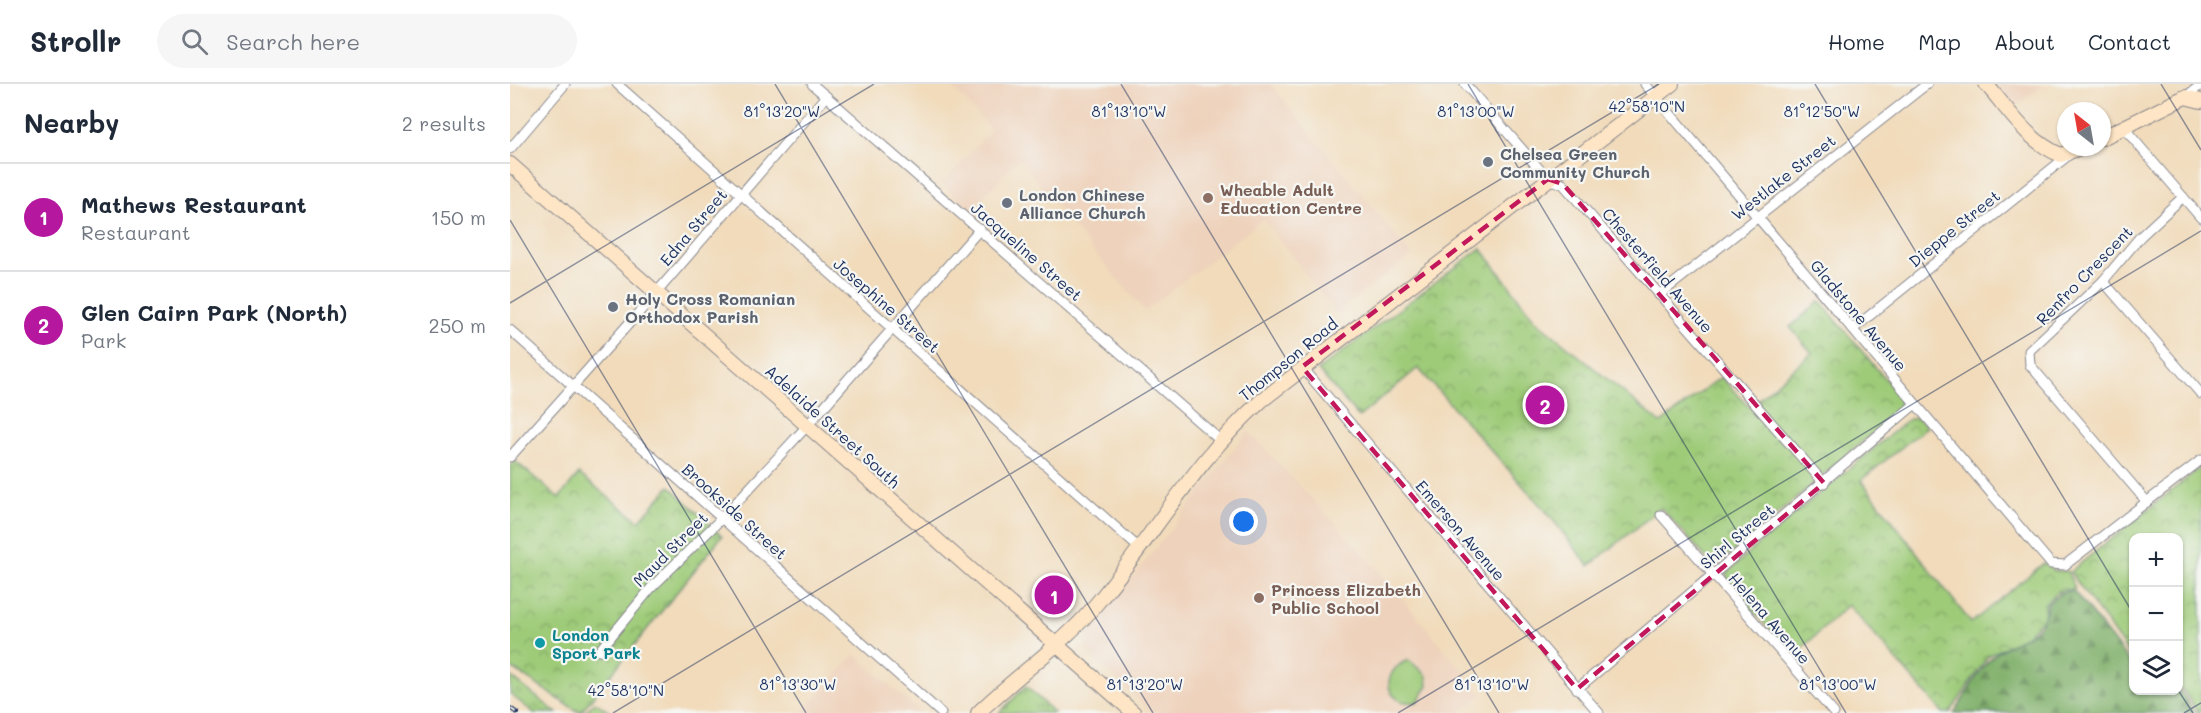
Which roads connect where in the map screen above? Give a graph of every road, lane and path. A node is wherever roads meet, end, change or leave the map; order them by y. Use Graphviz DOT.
graph roads {
  1 [pos="565,84"];
  2 [pos="617,84"];
  3 [pos="812,84"];
  4 [pos="1466,84"];
  5 [pos="1645,84"];
  6 [pos="1672,84"];
  7 [pos="1926,84"];
  8 [pos="1986,84"];
  9 [pos="2201,85"];
  10 [pos="826,96"];
  11 [pos="1656,96"];
  12 [pos="2185,97"];
  13 [pos="2201,101"];
  14 [pos="2124,128"];
  15 [pos="2111,134"];
  16 [pos="510,148"];
  17 [pos="2057,154"];
  18 [pos="2070,156"];
  19 [pos="510,164"];
  20 [pos="1548,179"];
  21 [pos="739,194"];
  22 [pos="2183,197"];
  23 [pos="1756,217"];
  24 [pos="2201,219"];
  25 [pos="980,229"];
  26 [pos="2103,281"];
  27 [pos="657,292"];
  28 [pos="1659,295"];
  29 [pos="891,328"];
  30 [pos="1853,329"];
  31 [pos="510,330"];
  32 [pos="1302,367"];
  33 [pos="573,385"];
  34 [pos="2201,394"];
  35 [pos="1914,405"];
  36 [pos="807,426"];
  37 [pos="1221,441"];
  38 [pos="510,458"];
  39 [pos="2201,460"];
  40 [pos="1824,483"];
  41 [pos="2147,502"];
  42 [pos="1661,515"];
  43 [pos="721,519"];
  44 [pos="1139,548"];
  45 [pos="1713,576"];
  46 [pos="1059,645"];
  47 [pos="599,651"];
  48 [pos="1577,688"];
  49 [pos="941,713"];
  50 [pos="978,713"];
  51 [pos="1134,713"];
  52 [pos="1599,713"];
  53 [pos="1834,713"];
  1 -- 16 [label="street"];
  2 -- 21 [label="street, Josephine Street"];
  3 -- 10 [label="street, Jacqueline Street"];
  4 -- 20 [label="street, Chesterfield Avenue"];
  5 -- 11 [label="street, Gladstone Avenue"];
  6 -- 11 [label="street, Thompson Road"];
  7 -- 23 [label="street, Westlake Street"];
  8 -- 17 [label="street"];
  9 -- 12 [label="street"];
  10 -- 21 [label="street, Edna Street"];
  10 -- 25 [label="street, Jacqueline Street"];
  11 -- 20 [label="street, Thompson Road"];
  11 -- 23 [label="street, Gladstone Avenue"];
  12 -- 13 [label="street"];
  12 -- 14 [label="street"];
  14 -- 15 [label="street"];
  14 -- 22 [label="street"];
  18 -- 30 [label="street, Dieppe Street"];
  19 -- 27 [label="street, Adelaide Street South"];
  20 -- 28 [label="street, Chesterfield Avenue"];
  20 -- 32 [label="street, Thompson Road"];
  21 -- 27 [label="street, Edna Street"];
  21 -- 29 [label="street, Josephine Street"];
  22 -- 24 [label="street"];
  22 -- 26 [label="street, Renfro Crescent"];
  23 -- 28 [label="street, Westlake Street"];
  23 -- 30 [label="street, Gladstone Avenue"];
  25 -- 29 [label="street, Maud Street"];
  25 -- 37 [label="street, Jacqueline Street"];
  26 -- 34 [label="street"];
  26 -- 41 [label="street, Renfro Crescent"];
  27 -- 33 [label="street, Edna Street"];
  27 -- 36 [label="street, Adelaide Street South"];
  28 -- 40 [label="street, Chesterfield Avenue"];
  29 -- 36 [label="street, Maud Street"];
  29 -- 44 [label="street, Josephine Street"];
  30 -- 35 [label="street, Gladstone Avenue"];
  31 -- 33 [label="street, Brookside Street"];
  32 -- 37 [label="street, Thompson Road"];
  32 -- 48 [label="street, Emerson Avenue"];
  33 -- 38 [label="street, Edna Street"];
  33 -- 43 [label="street, Brookside Street"];
  35 -- 40 [label="street, Shirl Street"];
  35 -- 41 [label="street, Gladstone Avenue"];
  36 -- 43 [label="street, Maud Street"];
  36 -- 46 [label="street, Adelaide Street South"];
  37 -- 44 [label="street, Thompson Road"];
  39 -- 41 [label="street"];
  40 -- 45 [label="street, Shirl Street"];
  42 -- 45 [label="street, Helena Avenue"];
  43 -- 47 [label="street, Maud Street"];
  43 -- 49 [label="street, Brookside Street"];
  44 -- 46 [label="street, Thompson Road"];
  45 -- 48 [label="street, Shirl Street"];
  45 -- 53 [label="street, Helena Avenue"];
  46 -- 50 [label="street, Thompson Road"];
  46 -- 51 [label="street, Adelaide Street South"];
  48 -- 52 [label="street, Emerson Avenue"];
}
